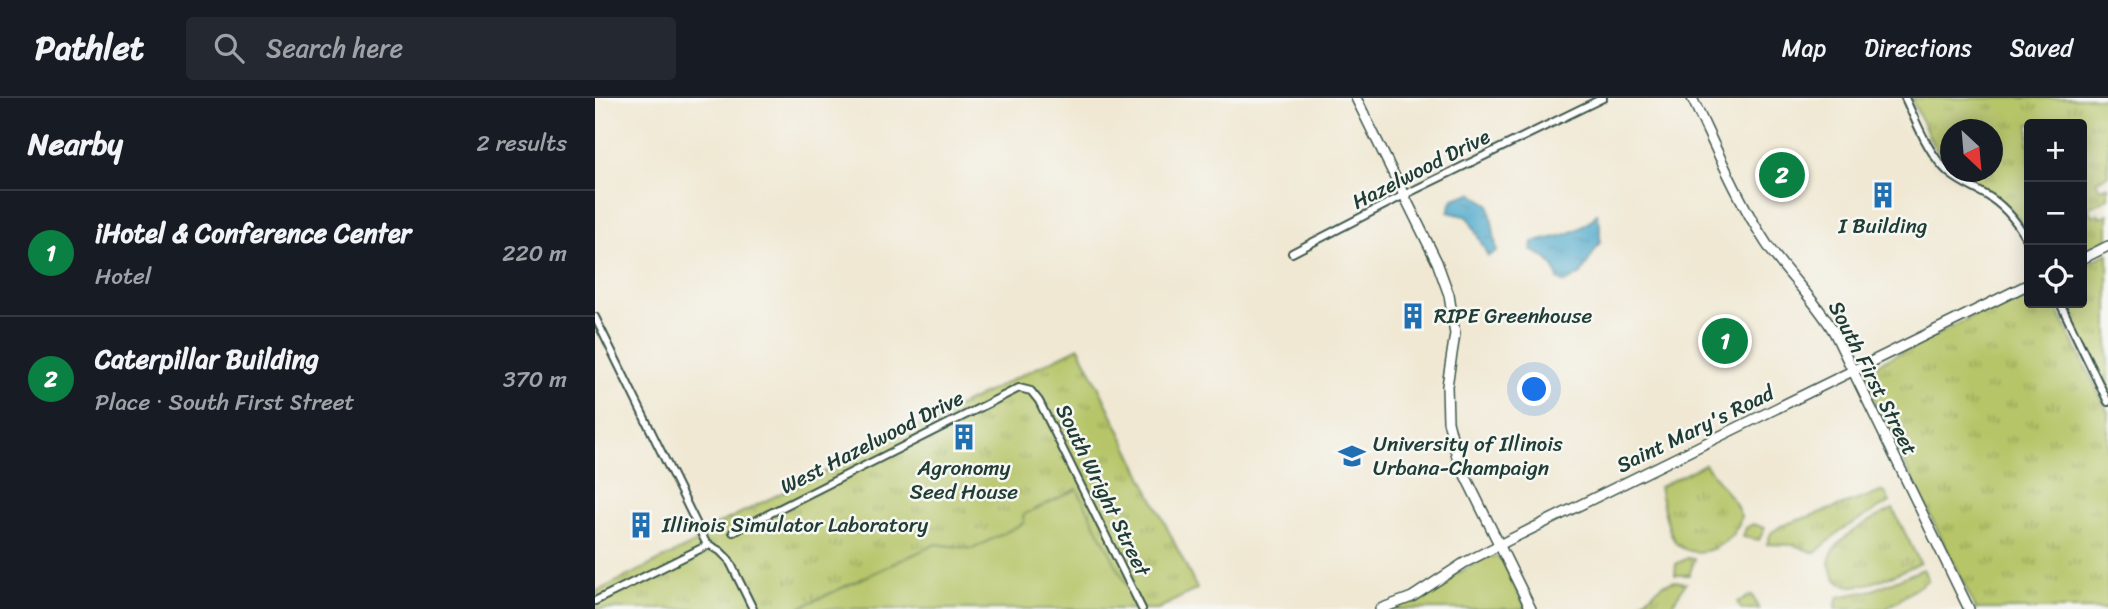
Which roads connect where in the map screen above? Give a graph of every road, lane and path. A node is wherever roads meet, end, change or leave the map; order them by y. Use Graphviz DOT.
graph roads {
  1 [pos="1356,98"];
  2 [pos="1603,98"];
  3 [pos="1692,98"];
  4 [pos="1905,98"];
  5 [pos="1404,195"];
  6 [pos="2024,235"];
  7 [pos="2108,246"];
  8 [pos="1293,253"];
  9 [pos="2087,256"];
  10 [pos="2024,286"];
  11 [pos="2062,308"];
  12 [pos="595,317"];
  13 [pos="1854,371"];
  14 [pos="1028,389"];
  15 [pos="2108,402"];
  16 [pos="733,532"];
  17 [pos="708,545"];
  18 [pos="1499,545"];
  19 [pos="595,601"];
  20 [pos="753,609"];
  21 [pos="1142,609"];
  22 [pos="1380,609"];
  23 [pos="1531,609"];
  24 [pos="1969,609"];
  1 -- 5 [label="street"];
  2 -- 5 [label="street, Hazelwood Drive"];
  3 -- 13 [label="street, South First Street"];
  4 -- 6 [label="street"];
  5 -- 8 [label="street, Hazelwood Drive"];
  5 -- 18 [label="street"];
  7 -- 9 [label="street"];
  10 -- 13 [label="street, Saint Mary's Road"];
  11 -- 15 [label="street"];
  12 -- 17 [label="street"];
  13 -- 18 [label="street, Saint Mary's Road"];
  13 -- 24 [label="street, South First Street"];
  14 -- 16 [label="street, West Hazelwood Drive"];
  14 -- 21 [label="street, South Wright Street"];
  17 -- 19 [label="street"];
  17 -- 20 [label="street"];
  18 -- 22 [label="street, Saint Mary's Road"];
  18 -- 23 [label="street"];
}
